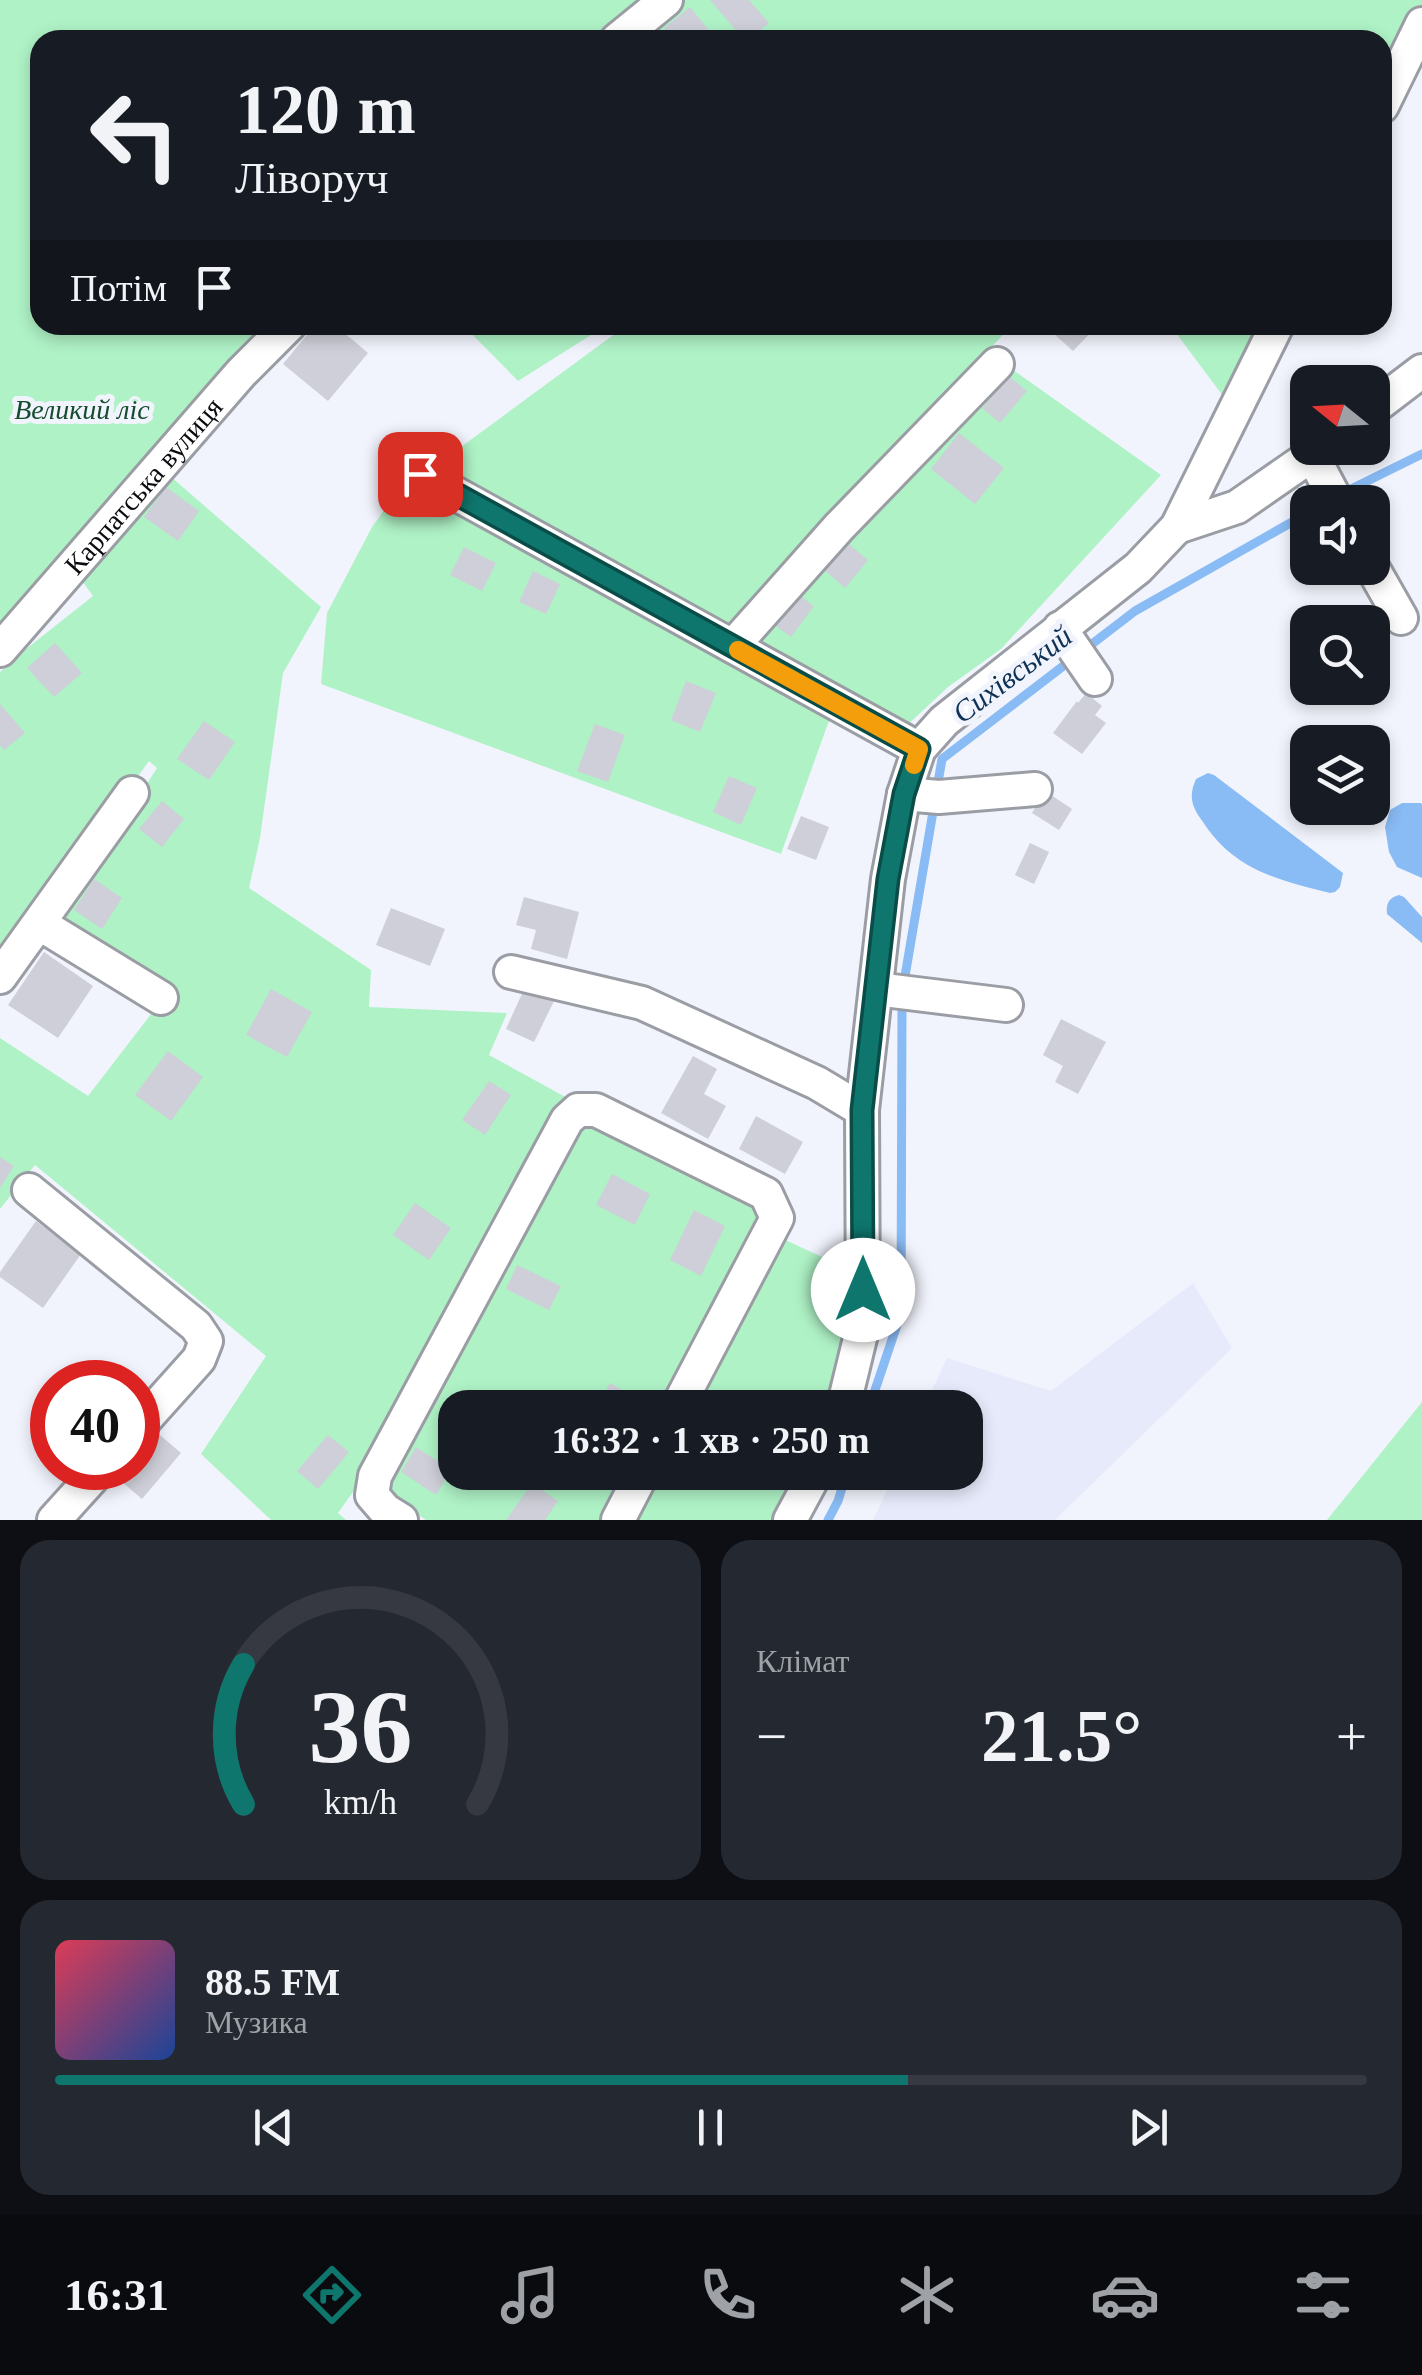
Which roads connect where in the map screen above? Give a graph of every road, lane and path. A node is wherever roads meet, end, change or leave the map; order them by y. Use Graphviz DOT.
graph roads {
  1 [pos="666,0"];
  2 [pos="1422,24"];
  3 [pos="629,30"];
  4 [pos="1392,86"];
  5 [pos="279,335"];
  6 [pos="1272,335"];
  7 [pos="997,364"];
  8 [pos="1422,370"];
  9 [pos="1390,395"];
  10 [pos="1296,465"];
  11 [pos="420,474"];
  12 [pos="1177,528"];
  13 [pos="1382,585"];
  14 [pos="1401,618"];
  15 [pos="732,646"];
  16 [pos="0,650"];
  17 [pos="919,749"];
  18 [pos="1035,789"];
  19 [pos="132,793"];
  20 [pos="925,796"];
  21 [pos="40,924"];
  22 [pos="511,972"];
  23 [pos="0,977"];
  24 [pos="876,989"];
  25 [pos="161,998"];
  26 [pos="1006,1005"];
  27 [pos="862,1110"];
  28 [pos="30,1190"];
  29 [pos="686,1390"];
  30 [pos="847,1390"];
  31 [pos="160,1402"];
  32 [pos="81,1490"];
  33 [pos="634,1490"];
  34 [pos="806,1490"];
  35 [pos="54,1520"];
  36 [pos="402,1520"];
  37 [pos="618,1520"];
  38 [pos="790,1520"];
  1 -- 3 [label="street"];
  2 -- 4 [label="street"];
  5 -- 16 [label="street, Карпатська вулиця"];
  6 -- 12 [label="street"];
  7 -- 15 [label="street"];
  8 -- 9 [label="street"];
  10 -- 12 [label="street"];
  11 -- 15 [label="street"];
  12 -- 17 [label="street"];
  13 -- 14 [label="street"];
  15 -- 17 [label="street"];
  17 -- 20 [label="street"];
  18 -- 20 [label="street"];
  19 -- 21 [label="street"];
  20 -- 24 [label="street"];
  21 -- 23 [label="street"];
  21 -- 25 [label="street"];
  22 -- 27 [label="street"];
  24 -- 26 [label="street"];
  24 -- 27 [label="street"];
  27 -- 30 [label="street"];
  28 -- 31 [label="street"];
  29 -- 36 [label="street"];
  32 -- 35 [label="street"];
  33 -- 37 [label="street"];
  34 -- 38 [label="street"];
}
